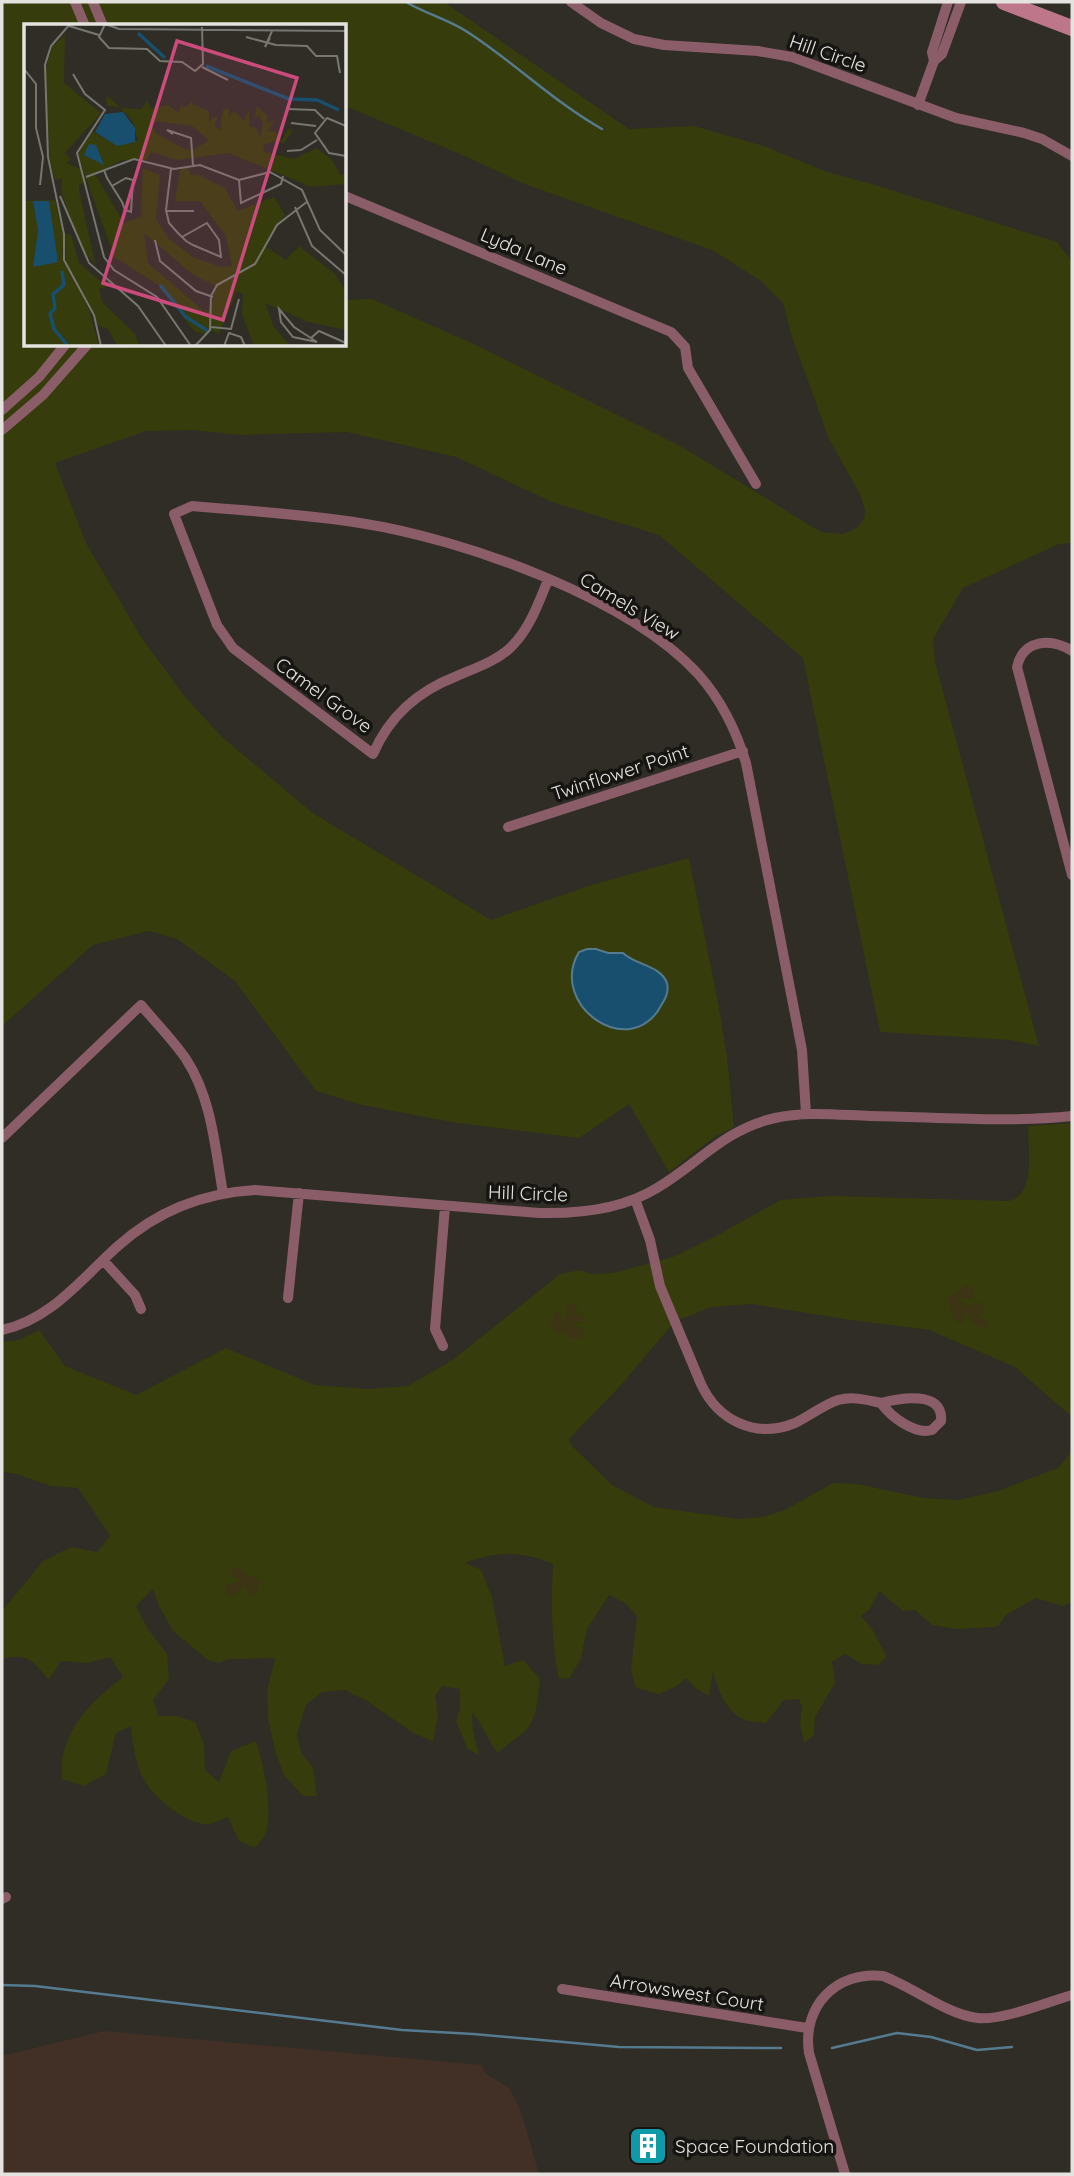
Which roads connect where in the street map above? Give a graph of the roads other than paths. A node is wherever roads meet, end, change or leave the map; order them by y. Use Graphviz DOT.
graph roads {
  1 [pos="75,2"];
  2 [pos="93,2"];
  3 [pos="571,2"];
  4 [pos="948,2"];
  5 [pos="961,2"];
  6 [pos="1004,2"];
  7 [pos="84,24"];
  8 [pos="102,24"];
  9 [pos="946,28"];
  10 [pos="1072,28"];
  11 [pos="918,105"];
  12 [pos="1072,156"];
  13 [pos="346,196"];
  14 [pos="64,346"];
  15 [pos="86,346"];
  16 [pos="2,410"];
  17 [pos="2,429"];
  18 [pos="756,484"];
  19 [pos="174,514"];
  20 [pos="548,580"];
  21 [pos="1072,651"];
  22 [pos="743,751"];
  23 [pos="508,827"];
  24 [pos="1072,875"];
  25 [pos="806,1114"];
  26 [pos="1072,1116"];
  27 [pos="2,1138"];
  28 [pos="223,1193"];
  29 [pos="299,1193"];
  30 [pos="635,1199"];
  31 [pos="445,1206"];
  32 [pos="103,1260"];
  33 [pos="288,1298"];
  34 [pos="141,1309"];
  35 [pos="2,1330"];
  36 [pos="443,1346"];
  37 [pos="881,1403"];
  38 [pos="562,1989"];
  39 [pos="1072,1995"];
  40 [pos="807,2028"];
  41 [pos="845,2174"];
  1 -- 7 [label="street"];
  2 -- 8 [label="street"];
  3 -- 11 [label="street, Hill Circle"];
  4 -- 9 [label="street"];
  5 -- 9 [label="street"];
  6 -- 10 [label="main road"];
  9 -- 11 [label="street"];
  11 -- 12 [label="street, Hill Circle"];
  13 -- 18 [label="street, Lyda Lane"];
  14 -- 16 [label="street"];
  15 -- 17 [label="street"];
  19 -- 20 [label="street, Camels View"];
  19 -- 20 [label="street, Camel Grove"];
  20 -- 22 [label="street, Camels View"];
  21 -- 24 [label="street"];
  22 -- 23 [label="street, Twinflower Point"];
  22 -- 25 [label="street, Camels View"];
  25 -- 26 [label="street, Hill Circle"];
  25 -- 30 [label="street, Hill Circle"];
  27 -- 28 [label="street"];
  28 -- 29 [label="street, Hill Circle"];
  28 -- 32 [label="street, Hill Circle"];
  29 -- 31 [label="street, Hill Circle"];
  29 -- 33 [label="street"];
  30 -- 31 [label="street, Hill Circle"];
  30 -- 37 [label="street"];
  31 -- 36 [label="street"];
  32 -- 34 [label="street"];
  32 -- 35 [label="street, Hill Circle"];
  37 -- 37 [label="street"];
  38 -- 40 [label="street, Arrowswest Court"];
  39 -- 40 [label="street"];
  40 -- 41 [label="street"];
}
